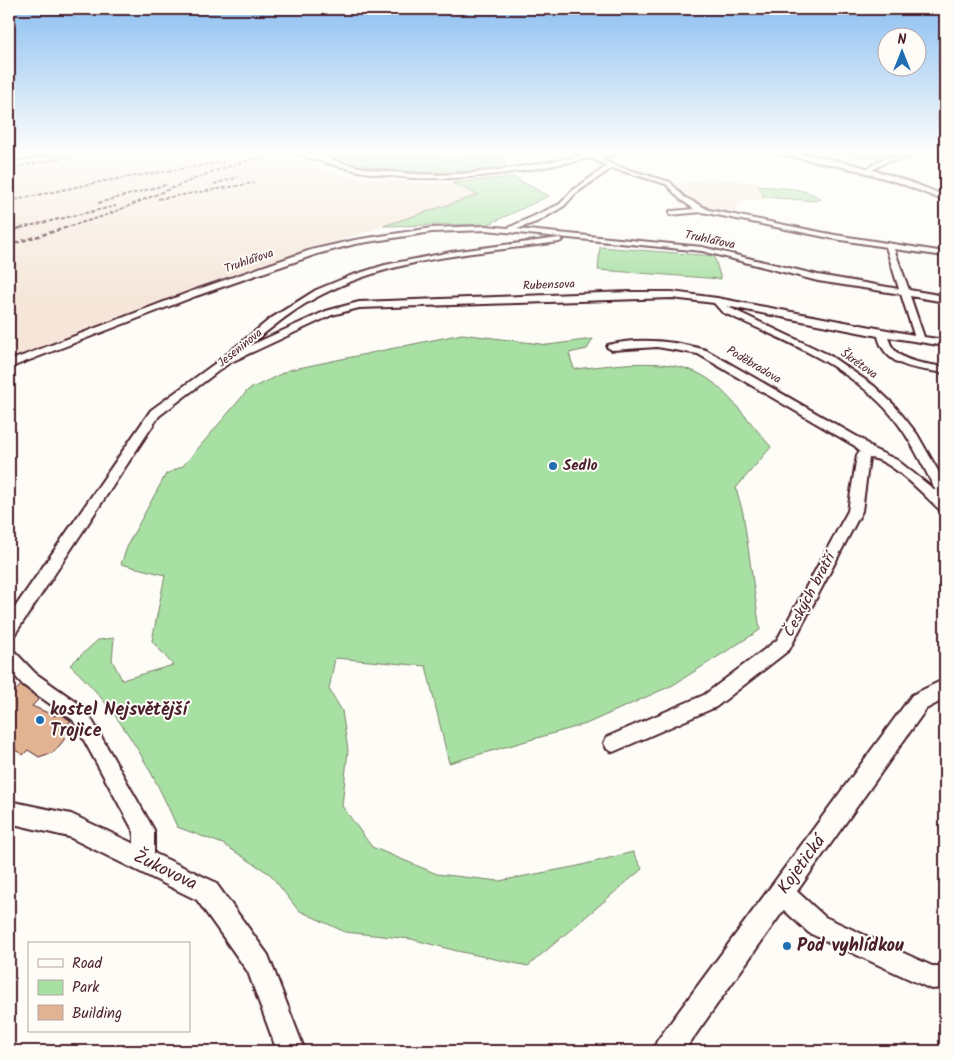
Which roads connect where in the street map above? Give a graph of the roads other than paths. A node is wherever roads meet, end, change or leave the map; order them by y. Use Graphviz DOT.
graph roads {
  1 [pos="566,200"];
  2 [pos="686,200"];
  3 [pos="702,210"];
  4 [pos="673,213"];
  5 [pos="509,229"];
  6 [pos="582,238"];
  7 [pos="890,247"];
  8 [pos="945,254"];
  9 [pos="904,293"];
  10 [pos="945,299"];
  11 [pos="716,301"];
  12 [pos="882,334"];
  13 [pos="920,339"];
  14 [pos="945,343"];
  15 [pos="612,347"];
  16 [pos="225,360"];
  17 [pos="9,365"];
  18 [pos="945,370"];
  19 [pos="868,452"];
  20 [pos="945,495"];
  21 [pos="945,506"];
  22 [pos="9,628"];
  23 [pos="9,657"];
  24 [pos="945,689"];
  25 [pos="613,743"];
  26 [pos="9,812"];
  27 [pos="144,861"];
  28 [pos="782,893"];
  29 [pos="945,977"];
  30 [pos="291,1051"];
  31 [pos="667,1051"];
  1 -- 5 [label="street, Truhlářova"];
  2 -- 3 [label="street"];
  3 -- 4 [label="street"];
  3 -- 7 [label="street"];
  5 -- 6 [label="street, Truhlářova"];
  5 -- 17 [label="street, Truhlářova"];
  6 -- 9 [label="street, Truhlářova"];
  6 -- 16 [label="street, Jeseninova"];
  7 -- 8 [label="street"];
  7 -- 9 [label="street"];
  9 -- 10 [label="street, Truhlářova"];
  9 -- 13 [label="street"];
  11 -- 12 [label="street, Rubensova"];
  11 -- 16 [label="street, Rubensova"];
  11 -- 20 [label="street, Škrétova"];
  12 -- 13 [label="street, Rubensova"];
  12 -- 18 [label="street"];
  13 -- 14 [label="street, Rubensova"];
  15 -- 19 [label="street, Poděbradova"];
  16 -- 22 [label="street, Jeseninova"];
  19 -- 21 [label="street"];
  19 -- 25 [label="street, Českých bratří"];
  23 -- 27 [label="street"];
  24 -- 28 [label="street, Kojetická"];
  26 -- 27 [label="street, Žukovova"];
  27 -- 30 [label="street, Žukovova"];
  28 -- 29 [label="street"];
  28 -- 31 [label="street, Kojetická"];
}
